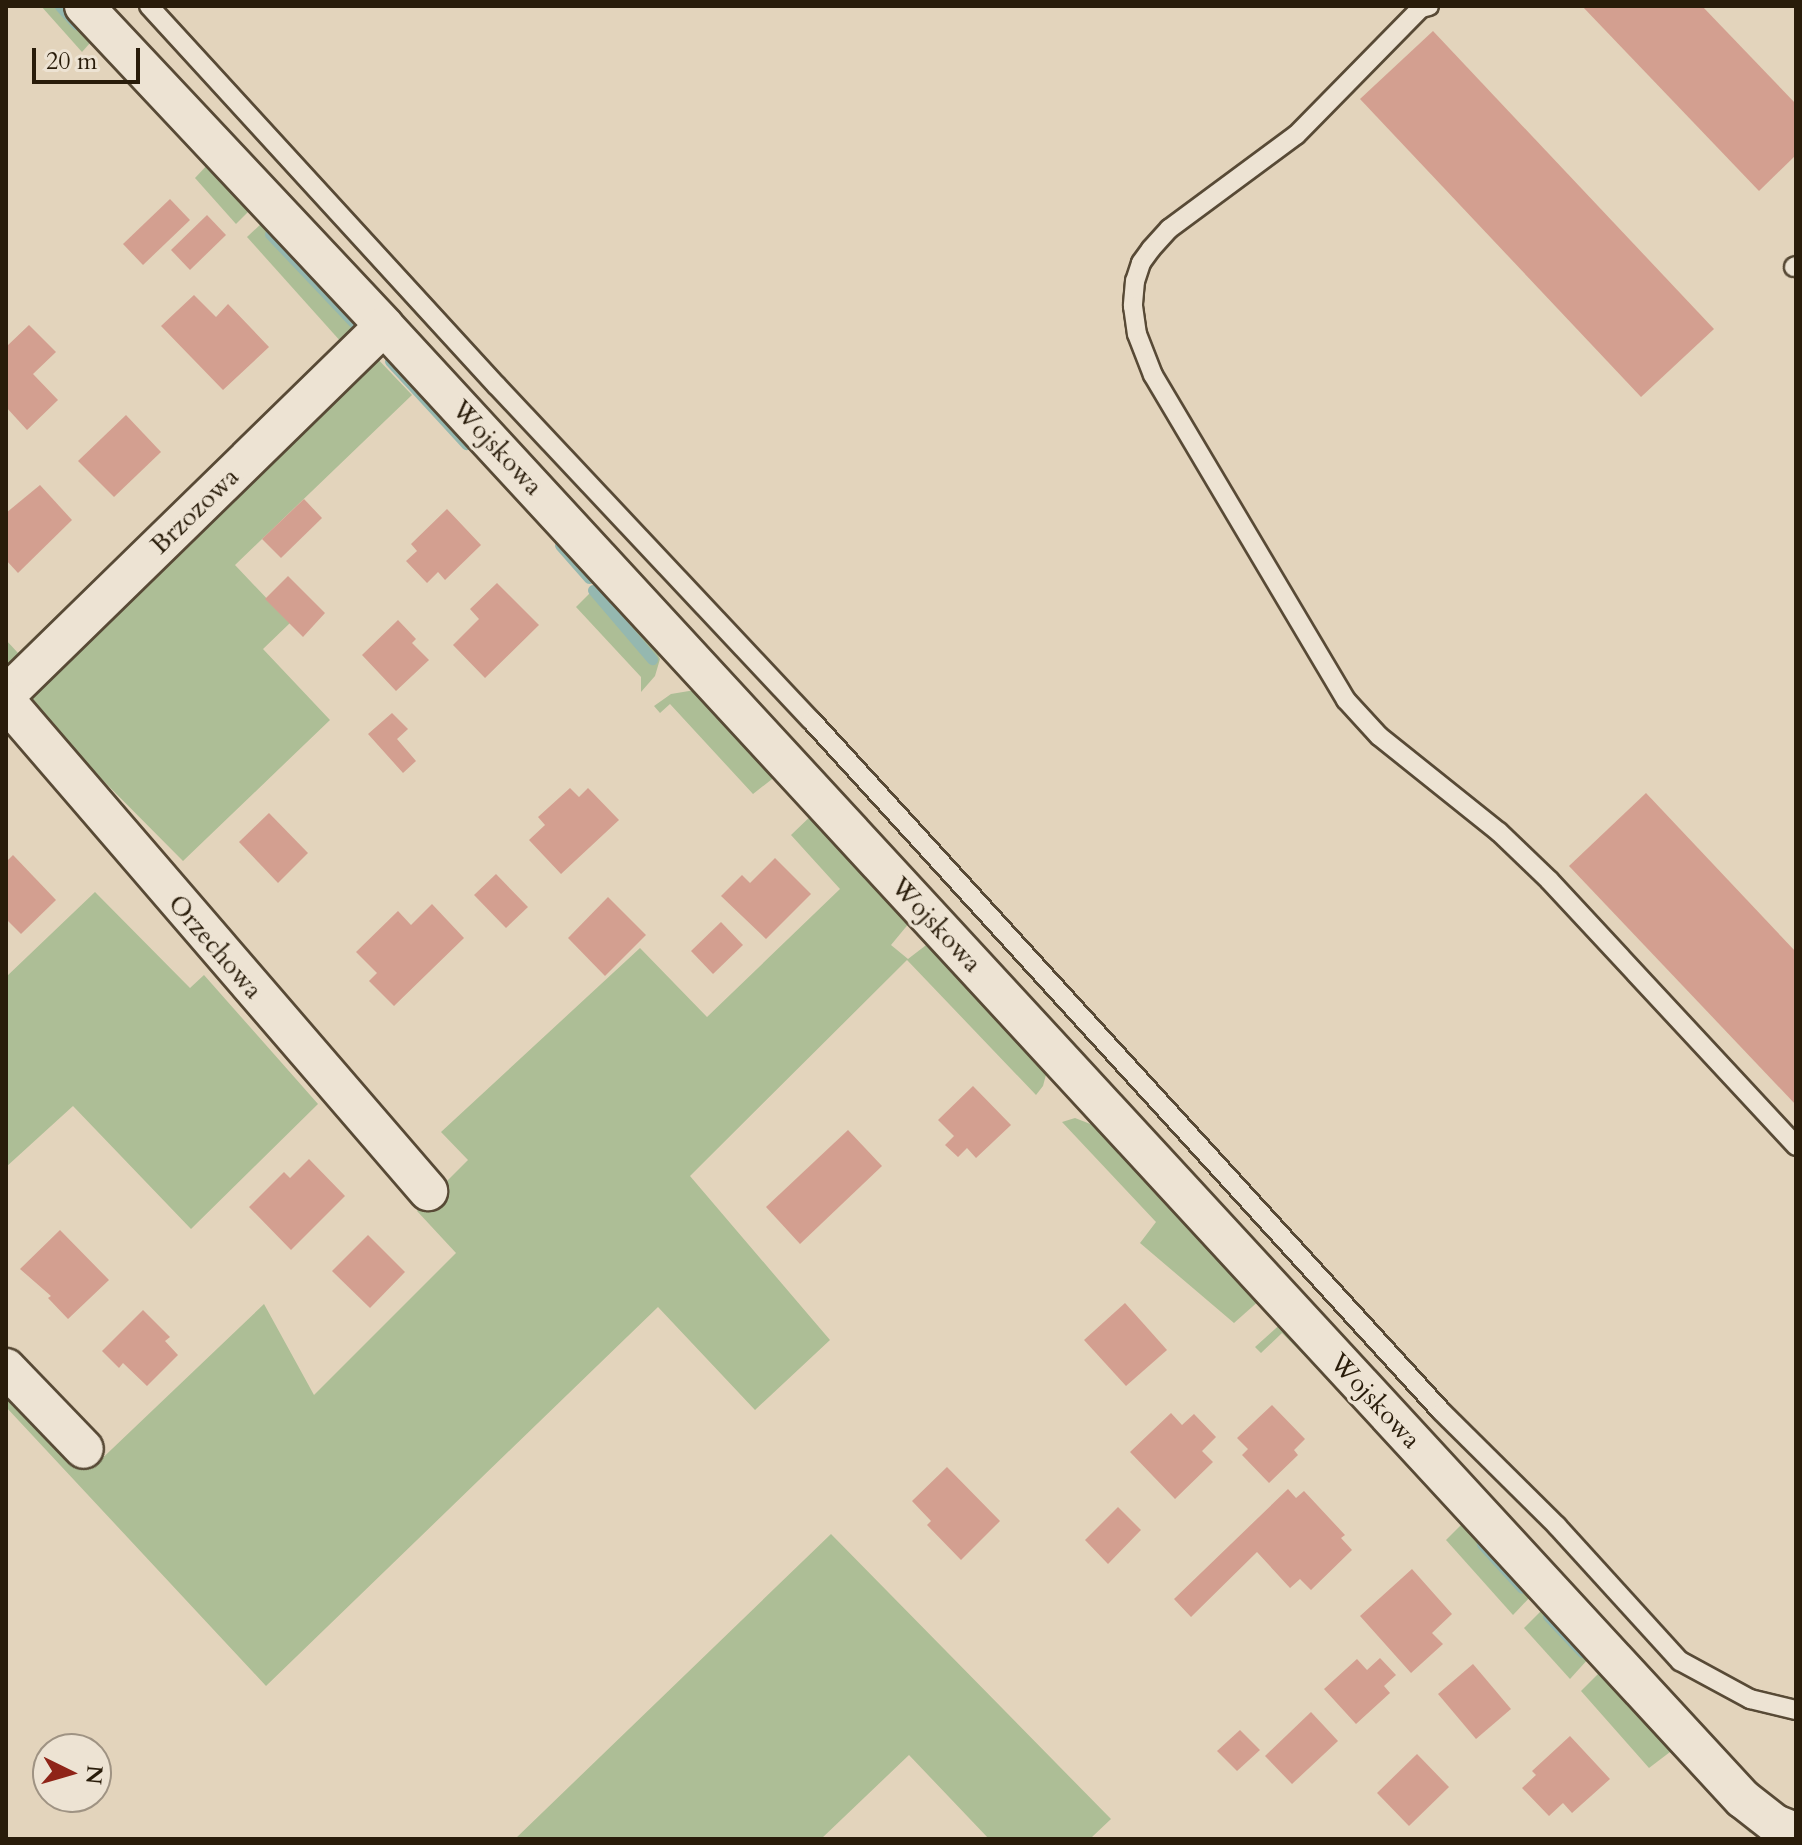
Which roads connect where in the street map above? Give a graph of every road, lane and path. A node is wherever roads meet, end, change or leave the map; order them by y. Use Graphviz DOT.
graph roads {
  1 [pos="84,6"];
  2 [pos="149,6"];
  3 [pos="1429,6"];
  4 [pos="384,326"];
  5 [pos="6,698"];
  6 [pos="1796,1146"];
  7 [pos="428,1191"];
  8 [pos="6,1368"];
  9 [pos="84,1449"];
  10 [pos="1796,1710"];
  11 [pos="1796,1832"];
  1 -- 4 [label="street, Wojskowa"];
  2 -- 10 [label="lane"];
  3 -- 6 [label="lane"];
  4 -- 5 [label="street, Brzozowa"];
  4 -- 11 [label="street, Wojskowa"];
  5 -- 7 [label="street, Orzechowa"];
  8 -- 9 [label="street"];
}
